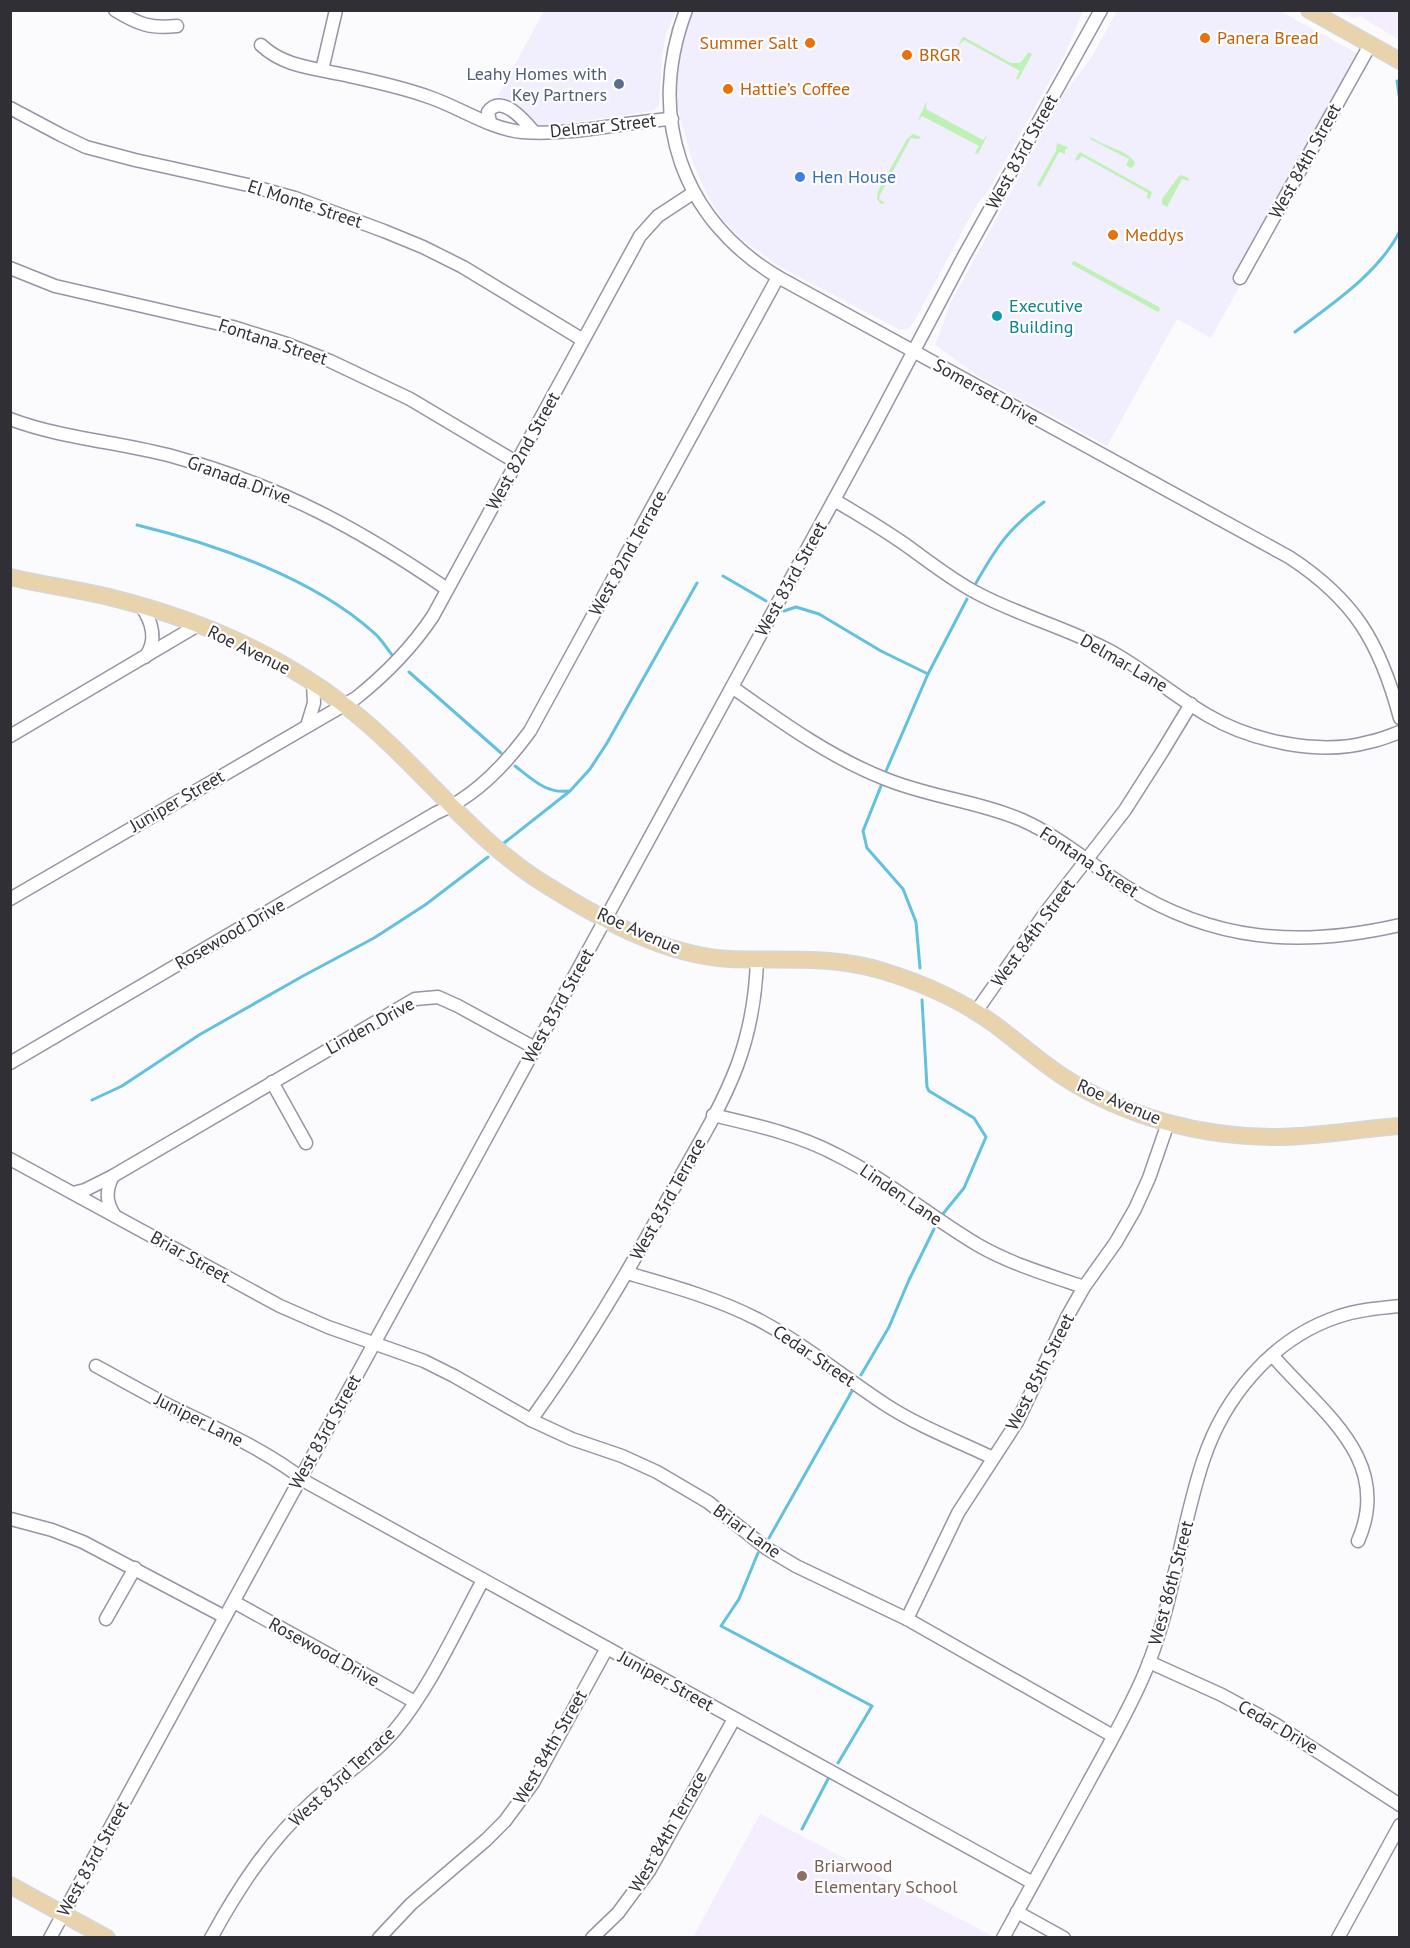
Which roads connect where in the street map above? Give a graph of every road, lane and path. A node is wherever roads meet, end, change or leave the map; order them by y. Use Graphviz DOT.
graph roads {
  1 [pos="115,10"];
  2 [pos="336,10"];
  3 [pos="686,10"];
  4 [pos="1101,10"];
  5 [pos="1309,10"];
  6 [pos="177,26"];
  7 [pos="261,45"];
  8 [pos="1370,45"];
  9 [pos="1400,61"];
  10 [pos="322,70"];
  11 [pos="10,108"];
  12 [pos="672,119"];
  13 [pos="490,122"];
  14 [pos="534,132"];
  15 [pos="693,194"];
  16 [pos="10,268"];
  17 [pos="778,278"];
  18 [pos="1240,278"];
  19 [pos="583,340"];
  20 [pos="913,351"];
  21 [pos="10,419"];
  22 [pos="516,462"];
  23 [pos="834,500"];
  24 [pos="10,577"];
  25 [pos="447,589"];
  26 [pos="141,606"];
  27 [pos="198,625"];
  28 [pos="144,658"];
  29 [pos="313,683"];
  30 [pos="732,687"];
  31 [pos="1191,704"];
  32 [pos="345,705"];
  33 [pos="1400,718"];
  34 [pos="307,726"];
  35 [pos="1400,732"];
  36 [pos="10,736"];
  37 [pos="450,806"];
  38 [pos="1087,859"];
  39 [pos="10,899"];
  40 [pos="606,918"];
  41 [pos="1400,925"];
  42 [pos="757,959"];
  43 [pos="975,1013"];
  44 [pos="534,1048"];
  45 [pos="10,1063"];
  46 [pos="272,1082"];
  47 [pos="713,1115"];
  48 [pos="1167,1123"];
  49 [pos="1400,1126"];
  50 [pos="306,1143"];
  51 [pos="10,1158"];
  52 [pos="113,1176"];
  53 [pos="73,1193"];
  54 [pos="115,1216"];
  55 [pos="627,1273"];
  56 [pos="1084,1287"];
  57 [pos="1400,1306"];
  58 [pos="374,1343"];
  59 [pos="1272,1355"];
  60 [pos="96,1366"];
  61 [pos="531,1420"];
  62 [pos="993,1458"];
  63 [pos="301,1477"];
  64 [pos="11,1519"];
  65 [pos="1358,1541"];
  66 [pos="135,1568"];
  67 [pos="483,1580"];
  68 [pos="234,1602"];
  69 [pos="225,1617"];
  70 [pos="106,1619"];
  71 [pos="907,1619"];
  72 [pos="607,1648"];
  73 [pos="1149,1662"];
  74 [pos="415,1702"];
  75 [pos="734,1719"];
  76 [pos="1113,1736"];
  77 [pos="1400,1805"];
  78 [pos="1400,1825"];
  79 [pos="1033,1883"];
  80 [pos="10,1885"];
  81 [pos="1017,1912"];
  82 [pos="63,1914"];
  83 [pos="50,1938"];
  84 [pos="107,1938"];
  85 [pos="211,1938"];
  86 [pos="379,1938"];
  87 [pos="592,1938"];
  88 [pos="1003,1938"];
  89 [pos="1064,1938"];
  90 [pos="1338,1938"];
  1 -- 6 [label="street"];
  2 -- 10 [label="street"];
  3 -- 12 [label="street, Somerset Drive"];
  4 -- 20 [label="street, West 83rd Street"];
  5 -- 8 [label="main road"];
  7 -- 10 [label="street, Delmar Street"];
  8 -- 9 [label="main road"];
  8 -- 18 [label="street, West 84th Street"];
  10 -- 13 [label="street, Delmar Street"];
  11 -- 19 [label="street, El Monte Street"];
  12 -- 14 [label="street, Delmar Street"];
  12 -- 15 [label="street, Somerset Drive"];
  13 -- 14 [label="street, Delmar Street"];
  13 -- 14 [label="street, Delmar Street"];
  15 -- 17 [label="street, Somerset Drive"];
  15 -- 19 [label="street, West 82nd Street"];
  16 -- 22 [label="street, Fontana Street"];
  17 -- 20 [label="street, Somerset Drive"];
  17 -- 37 [label="street, West 82nd Terrace"];
  19 -- 22 [label="street, West 82nd Street"];
  20 -- 23 [label="street, West 83rd Street"];
  20 -- 33 [label="street, Somerset Drive"];
  21 -- 25 [label="street, Granada Drive"];
  22 -- 25 [label="street, West 82nd Street"];
  23 -- 30 [label="street, West 83rd Street"];
  23 -- 31 [label="street, Delmar Lane"];
  24 -- 26 [label="main road, Roe Avenue"];
  25 -- 32 [label="street, West 82nd Street"];
  26 -- 27 [label="main road, Roe Avenue"];
  26 -- 28 [label="street"];
  27 -- 28 [label="street"];
  27 -- 29 [label="main road, Roe Avenue"];
  28 -- 36 [label="street"];
  29 -- 32 [label="main road, Roe Avenue"];
  29 -- 34 [label="street"];
  30 -- 38 [label="street, Fontana Street"];
  30 -- 40 [label="street, West 83rd Street"];
  31 -- 35 [label="street, Delmar Lane"];
  31 -- 38 [label="street, West 84th Street"];
  32 -- 34 [label="street, Juniper Street"];
  32 -- 37 [label="main road, Roe Avenue"];
  34 -- 39 [label="street, Juniper Street"];
  37 -- 40 [label="main road, Roe Avenue"];
  37 -- 45 [label="street, Rosewood Drive"];
  38 -- 41 [label="street, Fontana Street"];
  38 -- 43 [label="street, West 84th Street"];
  40 -- 42 [label="main road, Roe Avenue"];
  40 -- 44 [label="street, West 83rd Street"];
  42 -- 43 [label="main road, Roe Avenue"];
  42 -- 47 [label="street, West 83rd Terrace"];
  43 -- 48 [label="main road, Roe Avenue"];
  44 -- 46 [label="street, Linden Drive"];
  44 -- 58 [label="street, West 83rd Street"];
  46 -- 50 [label="street"];
  46 -- 52 [label="street, Linden Drive"];
  47 -- 55 [label="street, West 83rd Terrace"];
  47 -- 56 [label="street, Linden Lane"];
  48 -- 49 [label="main road, Roe Avenue"];
  48 -- 56 [label="street, West 85th Street"];
  51 -- 53 [label="street, Briar Street"];
  52 -- 53 [label="street, Linden Drive"];
  52 -- 54 [label="street"];
  53 -- 54 [label="street, Briar Street"];
  54 -- 58 [label="street, Briar Street"];
  55 -- 61 [label="street, West 83rd Terrace"];
  55 -- 62 [label="street, Cedar Street"];
  56 -- 62 [label="street, West 85th Street"];
  57 -- 59 [label="street, West 86th Street"];
  58 -- 61 [label="street, Briar Lane"];
  58 -- 63 [label="street, West 83rd Street"];
  59 -- 65 [label="street"];
  59 -- 73 [label="street, West 86th Street"];
  60 -- 63 [label="street, Juniper Lane"];
  61 -- 71 [label="street, Briar Lane"];
  62 -- 71 [label="street, West 85th Street"];
  63 -- 67 [label="street, Juniper Street"];
  63 -- 68 [label="street, West 83rd Street"];
  64 -- 66 [label="street"];
  66 -- 69 [label="street"];
  66 -- 70 [label="street"];
  67 -- 72 [label="street, Juniper Street"];
  67 -- 74 [label="street, West 83rd Terrace"];
  68 -- 69 [label="street, West 83rd Street"];
  68 -- 74 [label="street, Rosewood Drive"];
  69 -- 82 [label="street, West 83rd Street"];
  71 -- 76 [label="street, Briar Lane"];
  72 -- 75 [label="street, Juniper Street"];
  72 -- 86 [label="street, West 84th Street"];
  73 -- 76 [label="street, West 86th Street"];
  73 -- 77 [label="street, Cedar Drive"];
  74 -- 85 [label="street, West 83rd Terrace"];
  75 -- 79 [label="street, Juniper Street"];
  75 -- 87 [label="street, West 84th Terrace"];
  76 -- 79 [label="street, West 86th Street"];
  78 -- 90 [label="street"];
  79 -- 81 [label="street, West 86th Street"];
  80 -- 82 [label="main road"];
  81 -- 88 [label="street, West 86th Street"];
  81 -- 89 [label="street"];
  82 -- 83 [label="street, West 83rd Street"];
  82 -- 84 [label="main road"];
}
